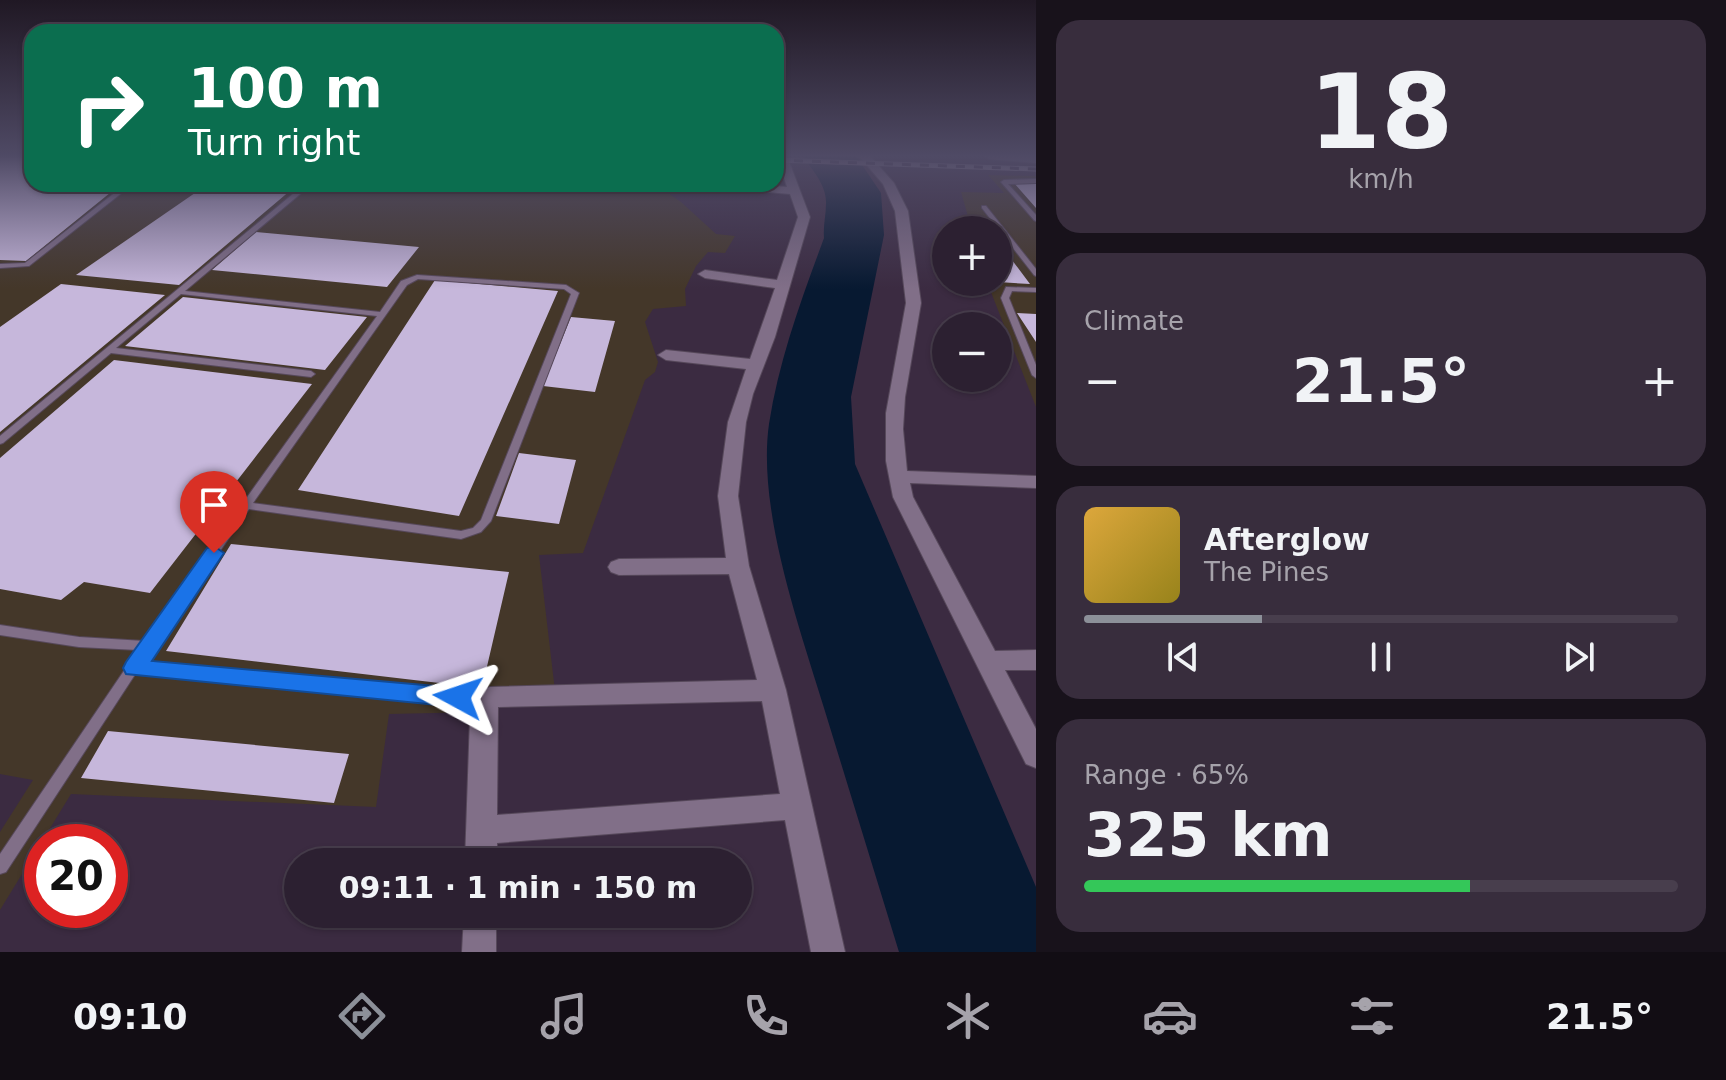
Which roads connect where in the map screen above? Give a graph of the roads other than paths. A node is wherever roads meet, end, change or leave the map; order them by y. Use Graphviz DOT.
graph roads {
  1 [pos="109,200"];
  2 [pos="289,200"];
  3 [pos="797,200"];
  4 [pos="899,200"];
  5 [pos="1020,200"];
  6 [pos="984,207"];
  7 [pos="1036,219"];
  8 [pos="0,266"];
  9 [pos="705,274"];
  10 [pos="1036,274"];
  11 [pos="781,285"];
  12 [pos="1036,290"];
  13 [pos="179,292"];
  14 [pos="379,314"];
  15 [pos="109,350"];
  16 [pos="666,355"];
  17 [pos="755,365"];
  18 [pos="311,374"];
  19 [pos="1036,375"];
  20 [pos="0,441"];
  21 [pos="898,477"];
  22 [pos="1035,485"];
  23 [pos="248,506"];
  24 [pos="738,566"];
  25 [pos="619,567"];
  26 [pos="0,630"];
  27 [pos="147,646"];
  28 [pos="1036,660"];
  29 [pos="988,661"];
  30 [pos="134,668"];
  31 [pos="773,690"];
  32 [pos="458,697"];
  33 [pos="1036,756"];
  34 [pos="798,806"];
  35 [pos="482,830"];
  36 [pos="481,848"];
  37 [pos="0,867"];
  38 [pos="480,928"];
  39 [pos="479,952"];
  40 [pos="828,952"];
  1 -- 8 [label="lane"];
  2 -- 13 [label="lane"];
  3 -- 11 [label="street"];
  4 -- 21 [label="street"];
  5 -- 7 [label="lane"];
  6 -- 10 [label="lane"];
  9 -- 11 [label="street"];
  11 -- 17 [label="street"];
  12 -- 19 [label="lane"];
  13 -- 14 [label="lane"];
  13 -- 15 [label="lane"];
  14 -- 23 [label="lane"];
  14 -- 23 [label="lane"];
  15 -- 18 [label="lane"];
  15 -- 20 [label="lane"];
  16 -- 17 [label="street"];
  17 -- 24 [label="street"];
  21 -- 22 [label="street"];
  21 -- 29 [label="street"];
  23 -- 27 [label="lane"];
  24 -- 25 [label="street"];
  24 -- 31 [label="street"];
  26 -- 27 [label="lane"];
  27 -- 30 [label="lane"];
  28 -- 29 [label="street"];
  29 -- 33 [label="street"];
  30 -- 32 [label="lane"];
  30 -- 37 [label="lane"];
  31 -- 34 [label="street"];
  31 -- 35 [label="street"];
  34 -- 35 [label="street"];
  34 -- 40 [label="street"];
  35 -- 36 [label="street"];
  38 -- 39 [label="street"];
}
